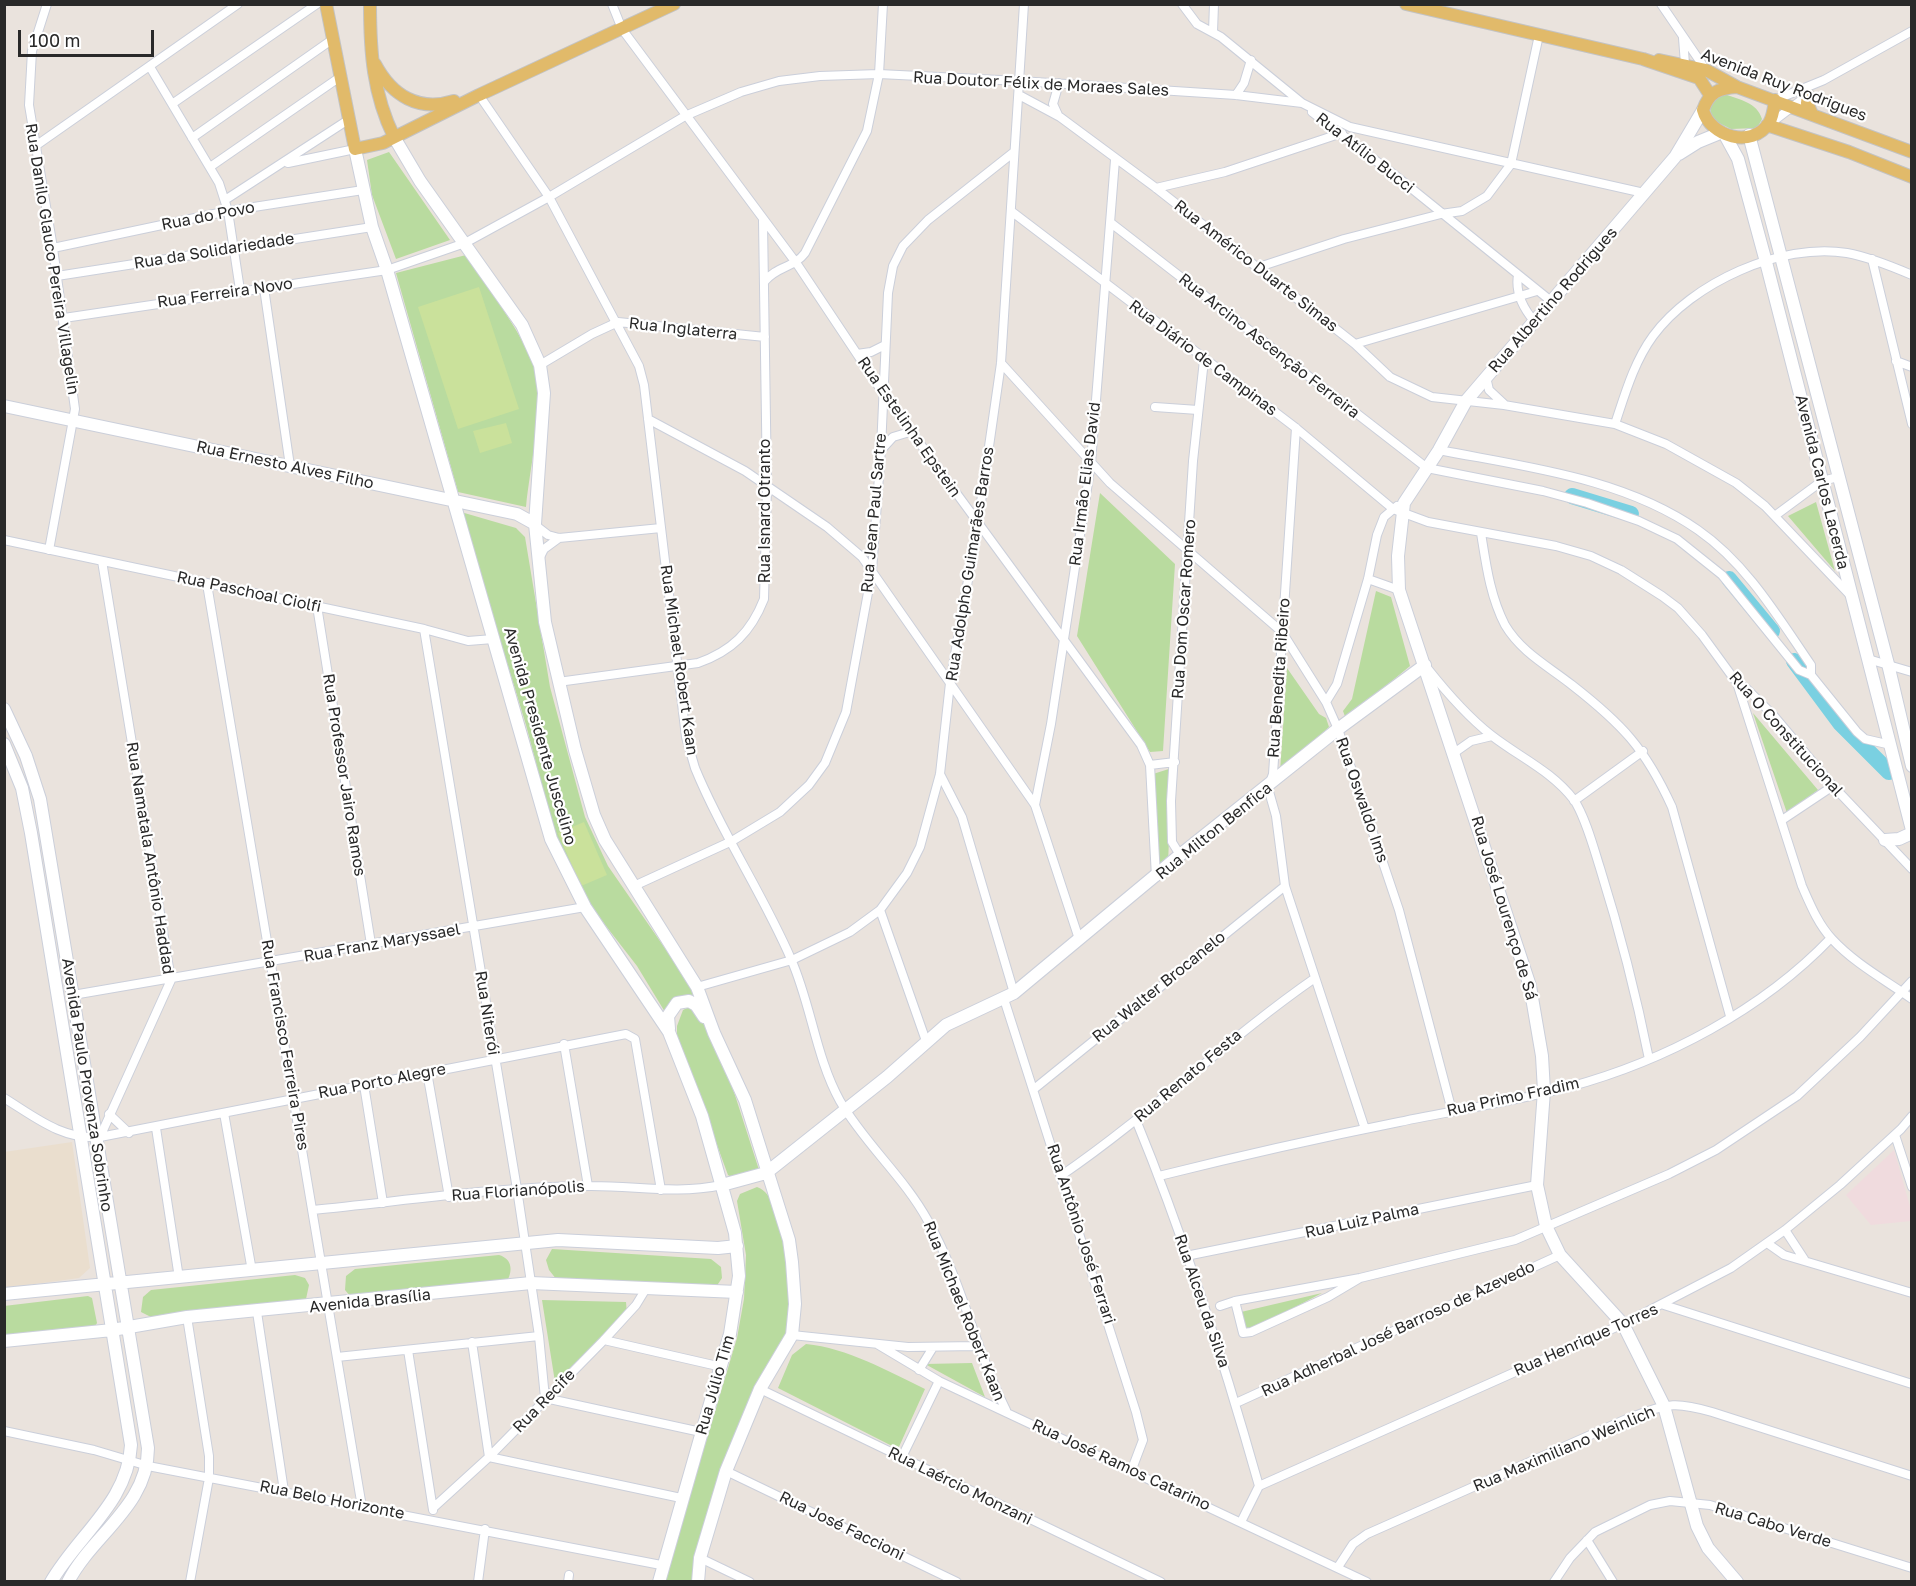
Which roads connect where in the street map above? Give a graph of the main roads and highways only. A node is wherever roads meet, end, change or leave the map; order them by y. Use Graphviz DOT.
graph roads {
  1 [pos="326,4"];
  2 [pos="370,4"];
  3 [pos="674,4"];
  4 [pos="1406,4"];
  5 [pos="370,55"];
  6 [pos="1643,59"];
  7 [pos="1737,87"];
  8 [pos="478,95"];
  9 [pos="1710,95"];
  10 [pos="1808,95"];
  11 [pos="1775,100"];
  12 [pos="1703,110"];
  13 [pos="1812,114"];
  14 [pos="1767,125"];
  15 [pos="1723,135"];
  16 [pos="1749,135"];
  17 [pos="394,138"];
  18 [pos="355,149"];
  19 [pos="1911,152"];
  20 [pos="1675,157"];
  21 [pos="1911,177"];
  22 [pos="4,406"];
  23 [pos="453,501"];
  24 [pos="1400,508"];
  25 [pos="535,524"];
  26 [pos="1425,665"];
  27 [pos="4,709"];
  28 [pos="4,744"];
  29 [pos="1911,766"];
  30 [pos="1911,831"];
  31 [pos="1885,840"];
  32 [pos="669,1032"];
  33 [pos="714,1033"];
  34 [pos="760,1153"];
  35 [pos="783,1161"];
  36 [pos="766,1173"];
  37 [pos="722,1185"];
  38 [pos="737,1246"];
  39 [pos="119,1284"];
  40 [pos="103,1286"];
  41 [pos="737,1292"];
  42 [pos="4,1294"];
  43 [pos="127,1327"];
  44 [pos="112,1329"];
  45 [pos="4,1341"];
  46 [pos="51,1581"];
  47 [pos="68,1581"];
  48 [pos="658,1581"];
  49 [pos="698,1581"];
  50 [pos="1737,1581"];
  1 -- 18 [label="main road, Avenida Presidente Juscelino"];
  2 -- 5 [label="main road, Avenida Presidente Juscelino"];
  3 -- 8 [label="main road"];
  4 -- 6 [label="main road, Avenida Ruy Rodrigues"];
  5 -- 8 [label="main road"];
  5 -- 17 [label="main road, Avenida Presidente Juscelino"];
  6 -- 7 [label="main road, Avenida Ruy Rodrigues"];
  6 -- 9 [label="main road, Avenida Ruy Rodrigues"];
  7 -- 9 [label="main road"];
  7 -- 11 [label="main road, Avenida Ruy Rodrigues"];
  8 -- 17 [label="main road"];
  9 -- 12 [label="main road"];
  10 -- 13 [label="main road"];
  11 -- 13 [label="main road, Avenida Ruy Rodrigues"];
  11 -- 14 [label="main road"];
  12 -- 15 [label="main road"];
  12 -- 20 [label="main road, Rua Albertino Rodrigues"];
  13 -- 19 [label="main road, Avenida Ruy Rodrigues"];
  14 -- 16 [label="main road"];
  14 -- 21 [label="main road"];
  15 -- 16 [label="main road"];
  15 -- 20 [label="main road, Rua Albertino Rodrigues"];
  15 -- 30 [label="main road, Avenida Carlos Lacerda"];
  16 -- 29 [label="main road, Avenida Carlos Lacerda"];
  17 -- 18 [label="main road"];
  17 -- 25 [label="main road, Avenida Presidente Juscelino"];
  18 -- 23 [label="main road, Avenida Presidente Juscelino"];
  20 -- 24 [label="main road, Rua Albertino Rodrigues"];
  22 -- 23 [label="main road, Rua Ernesto Alves Filho"];
  23 -- 25 [label="main road, Rua Ernesto Alves Filho"];
  23 -- 32 [label="main road, Avenida Presidente Juscelino"];
  24 -- 26 [label="main road, Rua José Lourenço de Sá"];
  25 -- 33 [label="main road, Avenida Presidente Juscelino"];
  26 -- 35 [label="main road, Rua Milton Benfica"];
  26 -- 50 [label="main road, Rua José Lourenço de Sá"];
  27 -- 39 [label="main road, Avenida Paulo Provenza Sobrinho"];
  28 -- 40 [label="main road, Avenida Paulo Provenza Sobrinho"];
  30 -- 31 [label="main road"];
  32 -- 33 [label="main road"];
  32 -- 37 [label="main road, Avenida Presidente Juscelino"];
  33 -- 34 [label="main road, Avenida Presidente Juscelino"];
  34 -- 35 [label="main road"];
  34 -- 36 [label="main road, Avenida Presidente Juscelino"];
  35 -- 36 [label="main road, Rua Milton Benfica"];
  36 -- 37 [label="main road, Rua Milton Benfica"];
  36 -- 49 [label="main road, Avenida Presidente Juscelino"];
  37 -- 38 [label="main road, Rua Júlio Tim"];
  38 -- 39 [label="main road"];
  38 -- 41 [label="main road, Rua Júlio Tim"];
  39 -- 40 [label="main road"];
  39 -- 43 [label="main road, Avenida Paulo Provenza Sobrinho"];
  40 -- 42 [label="main road"];
  40 -- 44 [label="main road, Avenida Paulo Provenza Sobrinho"];
  41 -- 43 [label="main road, Avenida Brasília"];
  41 -- 48 [label="main road, Rua Júlio Tim"];
  43 -- 44 [label="main road, Avenida Brasília"];
  43 -- 47 [label="main road, Avenida Paulo Provenza Sobrinho"];
  44 -- 45 [label="main road, Avenida Brasília"];
  44 -- 46 [label="main road, Avenida Paulo Provenza Sobrinho"];
}
